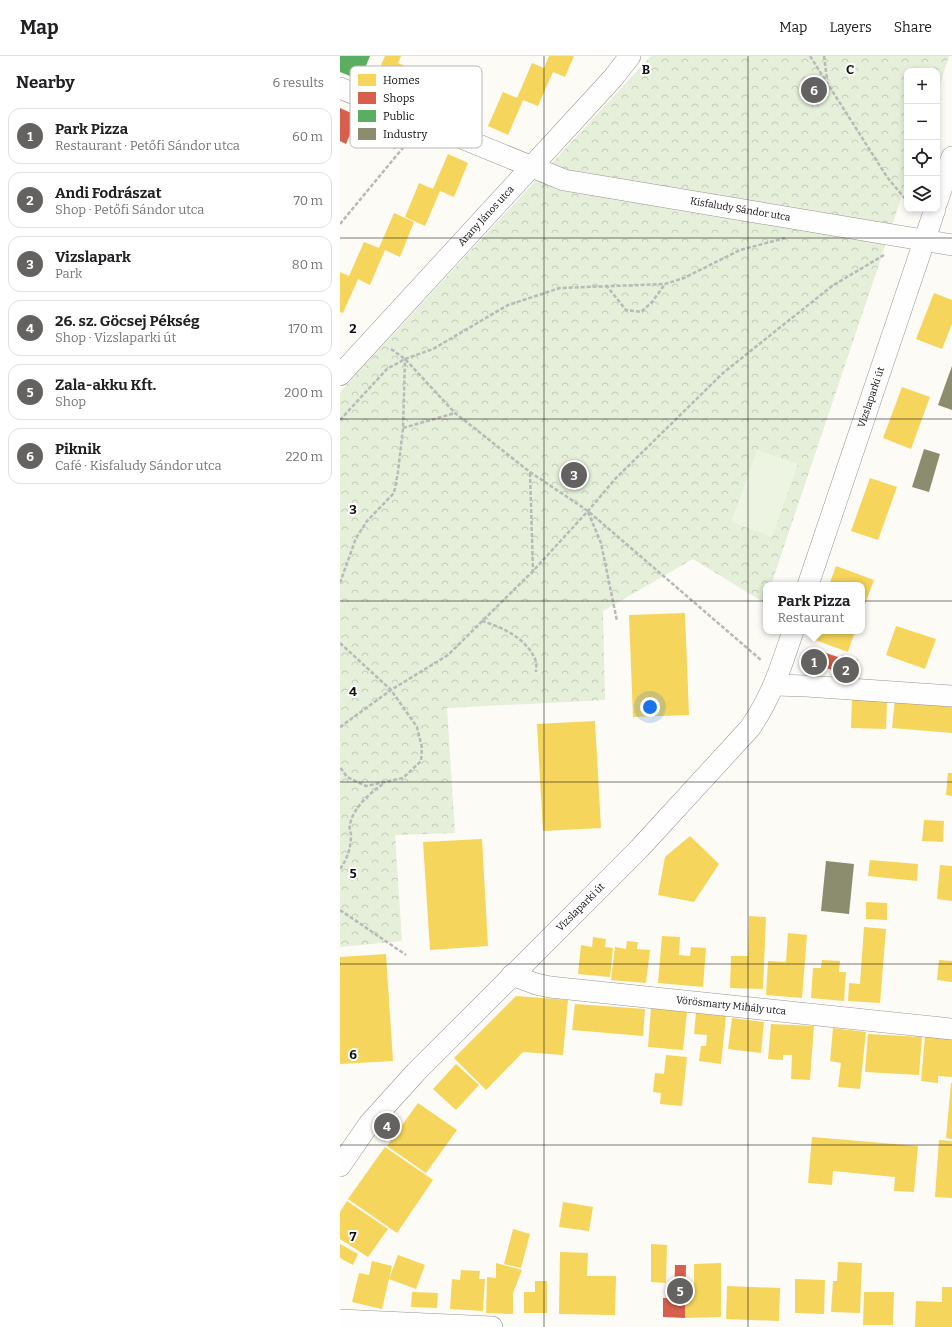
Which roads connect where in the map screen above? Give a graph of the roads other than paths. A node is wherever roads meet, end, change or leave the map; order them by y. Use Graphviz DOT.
graph roads {
  1 [pos="630,56"];
  2 [pos="340,88"];
  3 [pos="350,92"];
  4 [pos="482,146"];
  5 [pos="952,157"];
  6 [pos="531,166"];
  7 [pos="940,193"];
  8 [pos="934,212"];
  9 [pos="924,240"];
  10 [pos="952,245"];
  11 [pos="348,354"];
  12 [pos="340,375"];
  13 [pos="809,582"];
  14 [pos="792,634"];
  15 [pos="777,680"];
  16 [pos="952,696"];
  17 [pos="512,975"];
  18 [pos="952,1029"];
  19 [pos="340,1166"];
  20 [pos="340,1320"];
  21 [pos="492,1327"];
  1 -- 6 [label="street, Arany János utca"];
  2 -- 3 [label="street, Kisfaludy Sándor utca"];
  4 -- 6 [label="street, Kisfaludy Sándor utca"];
  5 -- 7 [label="street"];
  6 -- 9 [label="street, Kisfaludy Sándor utca"];
  6 -- 11 [label="street, Arany János utca"];
  8 -- 9 [label="street, Vizslaparki út"];
  9 -- 10 [label="street, Kisfaludy Sándor utca"];
  9 -- 13 [label="street, Vizslaparki út"];
  11 -- 12 [label="street, Arany János utca"];
  14 -- 15 [label="street, Vizslaparki út"];
  15 -- 16 [label="street"];
  15 -- 17 [label="street, Vizslaparki út"];
  17 -- 18 [label="street, Vörösmarty Mihály utca"];
  17 -- 19 [label="street, Vizslaparki út"];
  20 -- 21 [label="street"];
}
